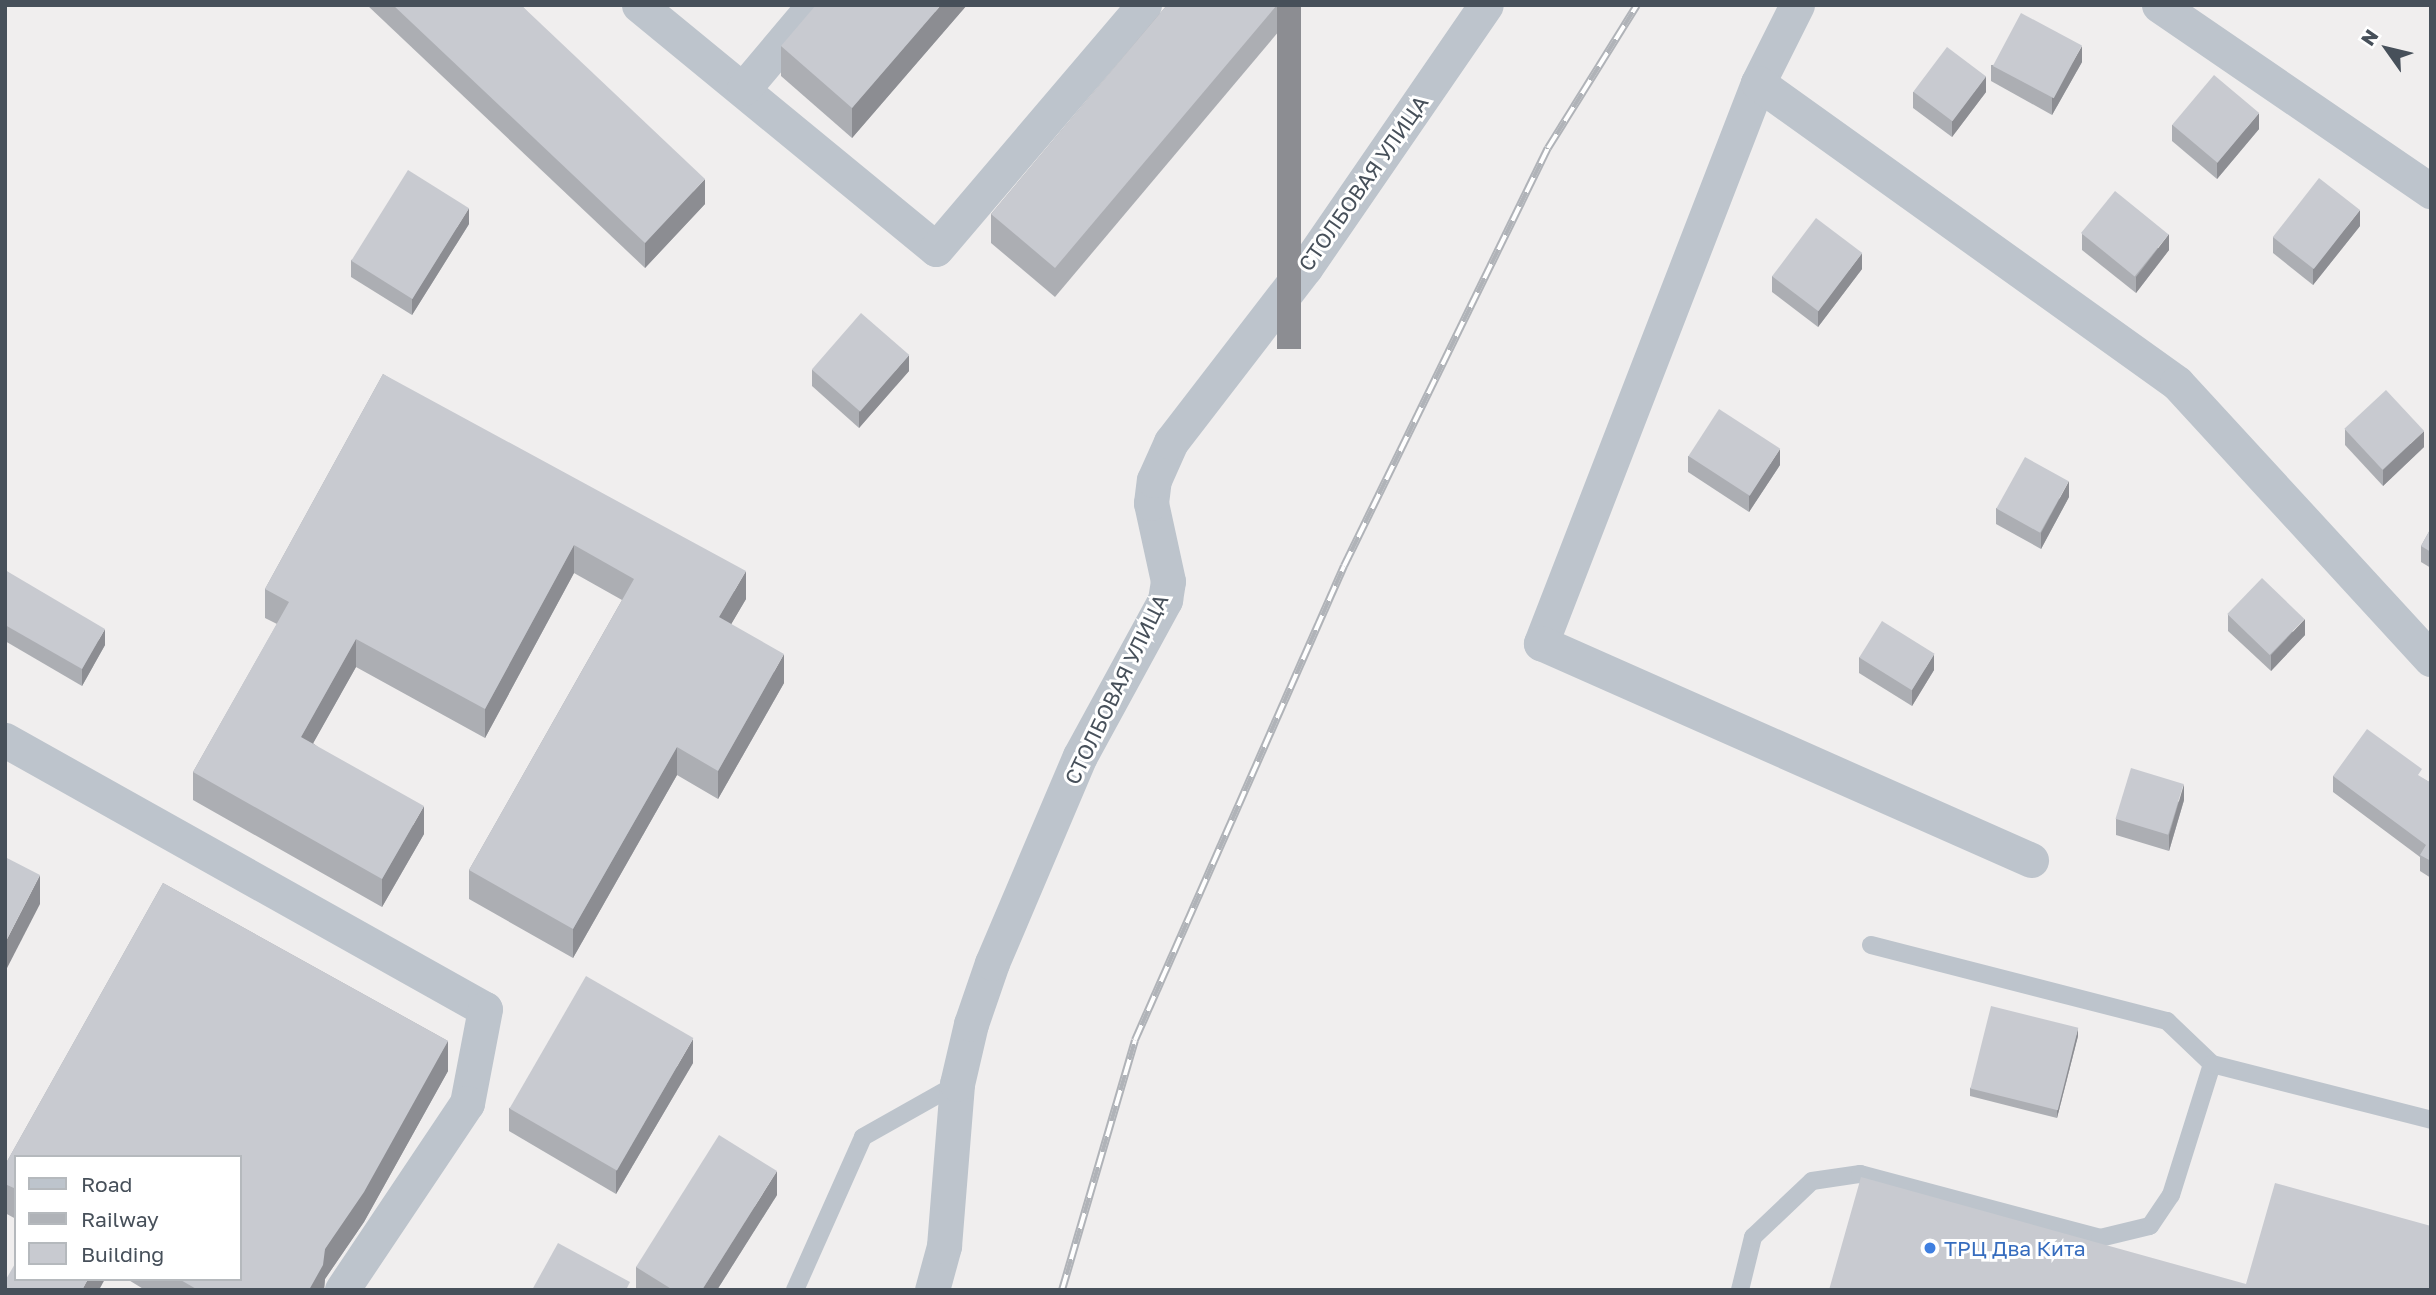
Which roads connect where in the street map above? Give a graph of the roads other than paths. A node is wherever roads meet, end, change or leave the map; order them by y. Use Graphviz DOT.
graph roads {
  1 [pos="639,5"];
  2 [pos="814,5"];
  3 [pos="1144,5"];
  4 [pos="1486,5"];
  5 [pos="1797,5"];
  6 [pos="2159,5"];
  7 [pos="1758,83"];
  8 [pos="744,88"];
  9 [pos="2431,191"];
  10 [pos="2431,659"];
  11 [pos="5,740"];
  12 [pos="2031,860"];
  13 [pos="1871,945"];
  14 [pos="2212,1064"];
  15 [pos="957,1084"];
  16 [pos="2431,1120"];
  17 [pos="342,1290"];
  18 [pos="795,1290"];
  19 [pos="932,1290"];
  20 [pos="1740,1290"];
  1 -- 8 [label="street"];
  2 -- 8 [label="street"];
  3 -- 8 [label="street"];
  4 -- 15 [label="street, СТОЛБОВАЯ УЛИЦА"];
  5 -- 7 [label="street"];
  6 -- 9 [label="street"];
  7 -- 10 [label="street"];
  7 -- 12 [label="street"];
  11 -- 17 [label="street"];
  13 -- 14 [label="lane"];
  14 -- 16 [label="lane"];
  14 -- 20 [label="lane"];
  15 -- 18 [label="lane"];
  15 -- 19 [label="street, СТОЛБОВАЯ УЛИЦА"];
}
